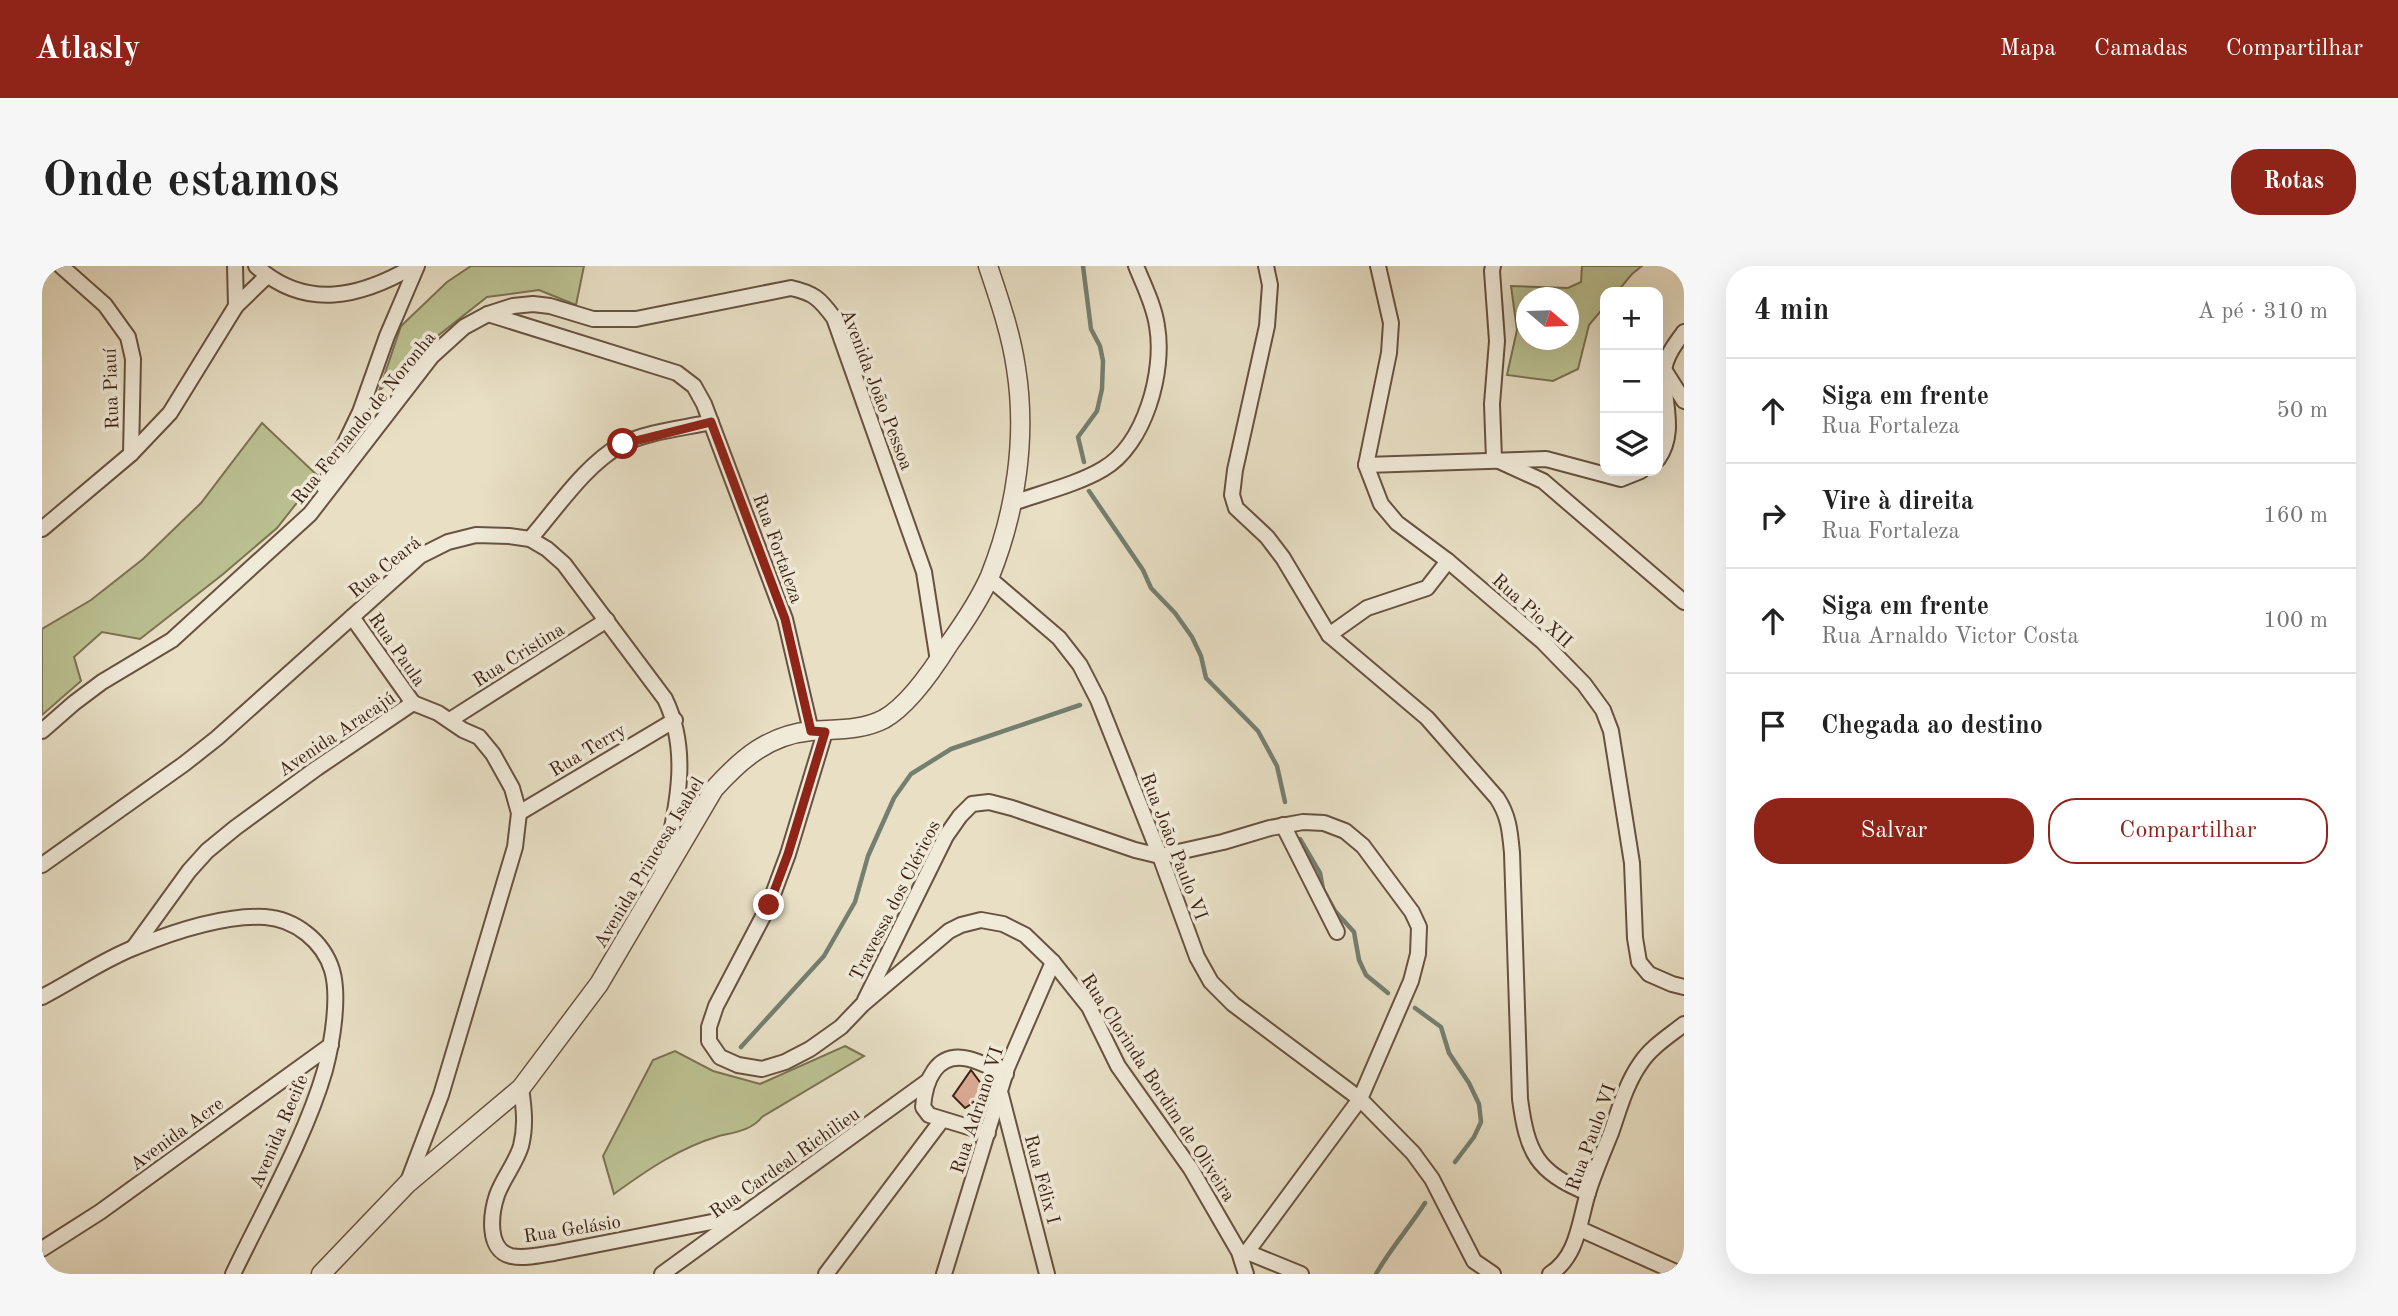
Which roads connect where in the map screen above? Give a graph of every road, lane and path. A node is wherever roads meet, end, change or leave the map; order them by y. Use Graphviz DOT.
graph roads {
  1 [pos="61,266"];
  2 [pos="235,266"];
  3 [pos="256,266"];
  4 [pos="416,266"];
  5 [pos="988,266"];
  6 [pos="1136,266"];
  7 [pos="1266,266"];
  8 [pos="1378,266"];
  9 [pos="1493,266"];
  10 [pos="267,276"];
  11 [pos="236,306"];
  12 [pos="488,314"];
  13 [pos="1684,332"];
  14 [pos="1664,370"];
  15 [pos="1684,401"];
  16 [pos="711,422"];
  17 [pos="1663,450"];
  18 [pos="131,454"];
  19 [pos="1494,459"];
  20 [pos="1366,465"];
  21 [pos="1600,473"];
  22 [pos="1610,476"];
  23 [pos="1628,476"];
  24 [pos="1013,503"];
  25 [pos="310,514"];
  26 [pos="42,528"];
  27 [pos="530,539"];
  28 [pos="1448,561"];
  29 [pos="989,578"];
  30 [pos="1684,602"];
  31 [pos="352,617"];
  32 [pos="607,620"];
  33 [pos="1328,635"];
  34 [pos="938,661"];
  35 [pos="413,703"];
  36 [pos="450,720"];
  37 [pos="674,720"];
  38 [pos="818,731"];
  39 [pos="42,732"];
  40 [pos="519,813"];
  41 [pos="1283,825"];
  42 [pos="1160,856"];
  43 [pos="42,865"];
  44 [pos="662,875"];
  45 [pos="1337,932"];
  46 [pos="134,947"];
  47 [pos="1053,962"];
  48 [pos="1684,987"];
  49 [pos="42,997"];
  50 [pos="862,1004"];
  51 [pos="1684,1024"];
  52 [pos="331,1045"];
  53 [pos="1006,1074"];
  54 [pos="928,1081"];
  55 [pos="522,1088"];
  56 [pos="1000,1094"];
  57 [pos="1360,1099"];
  58 [pos="942,1119"];
  59 [pos="988,1133"];
  60 [pos="407,1184"];
  61 [pos="1588,1193"];
  62 [pos="737,1217"];
  63 [pos="1580,1229"];
  64 [pos="42,1249"];
  65 [pos="1243,1252"];
  66 [pos="233,1274"];
  67 [pos="321,1274"];
  68 [pos="662,1274"];
  69 [pos="826,1274"];
  70 [pos="944,1274"];
  71 [pos="1047,1274"];
  72 [pos="1246,1274"];
  73 [pos="1301,1274"];
  74 [pos="1493,1274"];
  75 [pos="1550,1274"];
  76 [pos="1680,1274"];
  1 -- 18 [label="street, Rua Piauí"];
  2 -- 11 [label="street"];
  3 -- 10 [label="street"];
  4 -- 10 [label="street"];
  4 -- 25 [label="street"];
  5 -- 24 [label="street, Avenida Princesa Isabel"];
  6 -- 24 [label="street"];
  7 -- 33 [label="street"];
  8 -- 20 [label="street"];
  9 -- 19 [label="street"];
  10 -- 11 [label="street"];
  11 -- 18 [label="street"];
  12 -- 16 [label="street, Rua Fortaleza"];
  12 -- 25 [label="street, Rua Fernando de Noronha"];
  12 -- 34 [label="street, Avenida João Pessoa"];
  13 -- 14 [label="street"];
  14 -- 15 [label="street"];
  14 -- 17 [label="street"];
  16 -- 27 [label="street"];
  16 -- 38 [label="street, Rua Fortaleza"];
  18 -- 26 [label="street"];
  19 -- 20 [label="street"];
  19 -- 21 [label="street"];
  19 -- 30 [label="street"];
  20 -- 28 [label="street, Rua Pio XII"];
  22 -- 23 [label="street"];
  24 -- 29 [label="street, Avenida Princesa Isabel"];
  25 -- 39 [label="street, Rua Fernando de Noronha"];
  27 -- 31 [label="street, Rua Ceará"];
  27 -- 32 [label="street"];
  28 -- 33 [label="street"];
  28 -- 48 [label="street, Rua Pio XII"];
  29 -- 34 [label="street, Avenida Princesa Isabel"];
  29 -- 42 [label="street, Rua João Paulo VI"];
  31 -- 35 [label="street, Rua Paula"];
  31 -- 43 [label="street, Rua Ceará"];
  32 -- 36 [label="street, Rua Cristina"];
  32 -- 37 [label="street"];
  33 -- 61 [label="street"];
  34 -- 38 [label="street, Avenida Princesa Isabel"];
  35 -- 36 [label="street, Avenida Aracajú"];
  35 -- 46 [label="street, Avenida Aracajú"];
  36 -- 40 [label="street, Avenida Aracajú"];
  37 -- 40 [label="street, Rua Terry"];
  37 -- 44 [label="street"];
  38 -- 44 [label="street, Avenida Princesa Isabel"];
  38 -- 50 [label="street"];
  40 -- 60 [label="street, Avenida Aracajú"];
  41 -- 42 [label="street"];
  41 -- 45 [label="street"];
  41 -- 57 [label="street"];
  42 -- 50 [label="street, Travessa dos Cléricos"];
  42 -- 57 [label="street, Rua João Paulo VI"];
  44 -- 55 [label="street, Avenida Princesa Isabel"];
  46 -- 49 [label="street"];
  46 -- 52 [label="street, Avenida Recife"];
  47 -- 50 [label="street, Rua Clorinda Bordim de Oliveira"];
  47 -- 53 [label="street, Rua Adriano VI"];
  47 -- 65 [label="street, Rua Clorinda Bordim de Oliveira"];
  51 -- 61 [label="street, Rua Paulo VI"];
  52 -- 64 [label="street, Avenida Acre"];
  52 -- 66 [label="street, Avenida Recife"];
  53 -- 54 [label="street"];
  53 -- 56 [label="street, Rua Adriano VI"];
  54 -- 58 [label="street"];
  54 -- 62 [label="street, Rua Cardeal Richilieu"];
  55 -- 60 [label="street, Avenida Princesa Isabel"];
  55 -- 62 [label="street, Rua Gelásio"];
  56 -- 59 [label="street, Rua Adriano VI"];
  56 -- 71 [label="street, Rua Félix I"];
  57 -- 65 [label="street"];
  57 -- 74 [label="street"];
  58 -- 59 [label="street"];
  58 -- 69 [label="street"];
  59 -- 70 [label="street, Rua Adriano VI"];
  60 -- 67 [label="street, Avenida Princesa Isabel"];
  61 -- 63 [label="street, Rua Paulo VI"];
  62 -- 68 [label="street, Rua Cardeal Richilieu"];
  63 -- 75 [label="street, Rua Paulo VI"];
  63 -- 76 [label="street"];
  65 -- 72 [label="street, Rua Clorinda Bordim de Oliveira"];
  65 -- 73 [label="street"];
}
